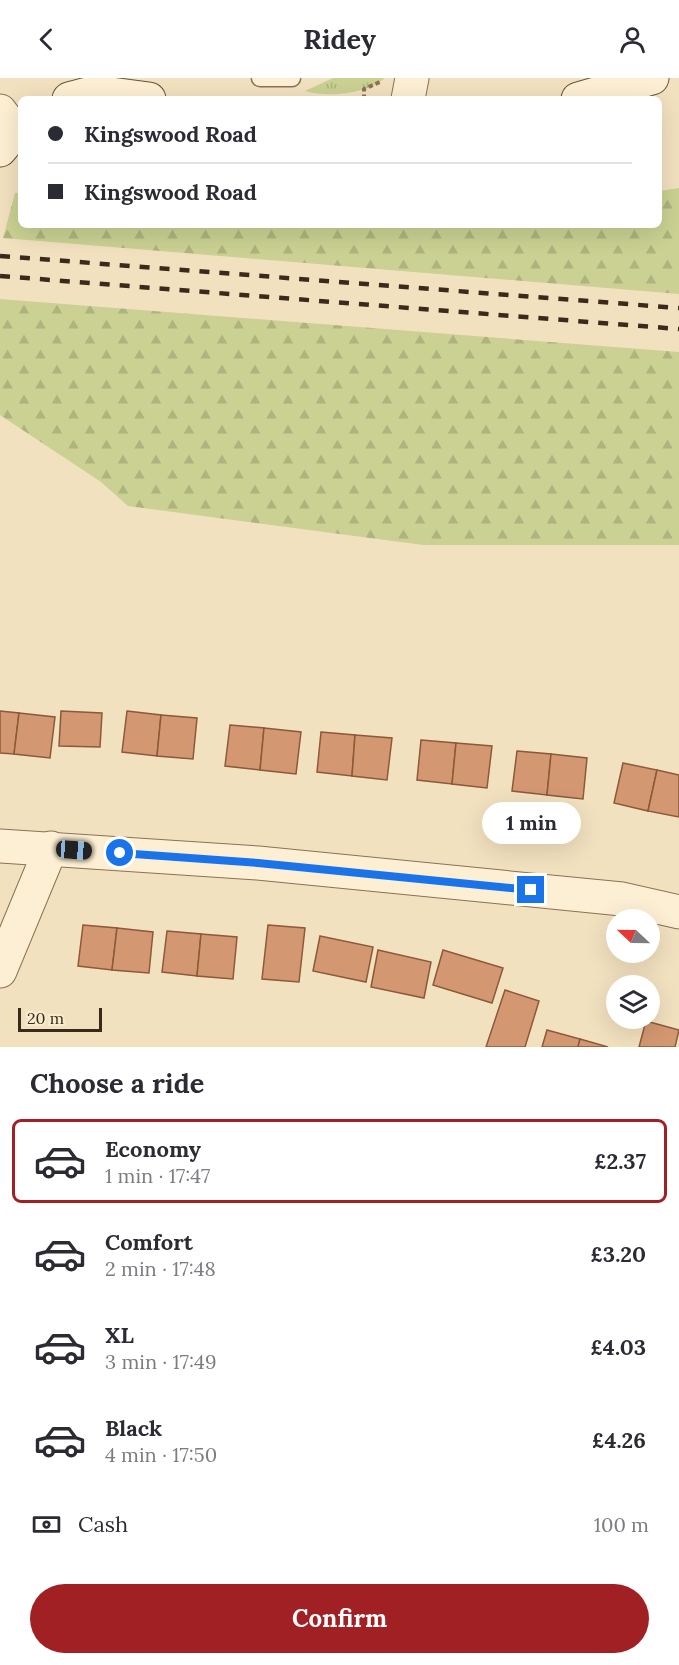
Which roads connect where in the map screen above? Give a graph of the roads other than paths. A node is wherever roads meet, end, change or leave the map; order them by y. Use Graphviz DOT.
graph roads {
  1 [pos="260,78"];
  2 [pos="292,78"];
  3 [pos="412,78"];
  4 [pos="652,78"];
  5 [pos="87,90"];
  6 [pos="128,96"];
  7 [pos="409,96"];
  8 [pos="589,96"];
  9 [pos="0,846"];
  10 [pos="51,848"];
  11 [pos="679,912"];
  12 [pos="0,971"];
  1 -- 2 [label="lane"];
  3 -- 7 [label="street"];
  4 -- 8 [label="street"];
  5 -- 6 [label="street"];
  9 -- 10 [label="street"];
  10 -- 11 [label="street"];
  10 -- 12 [label="street"];
}
